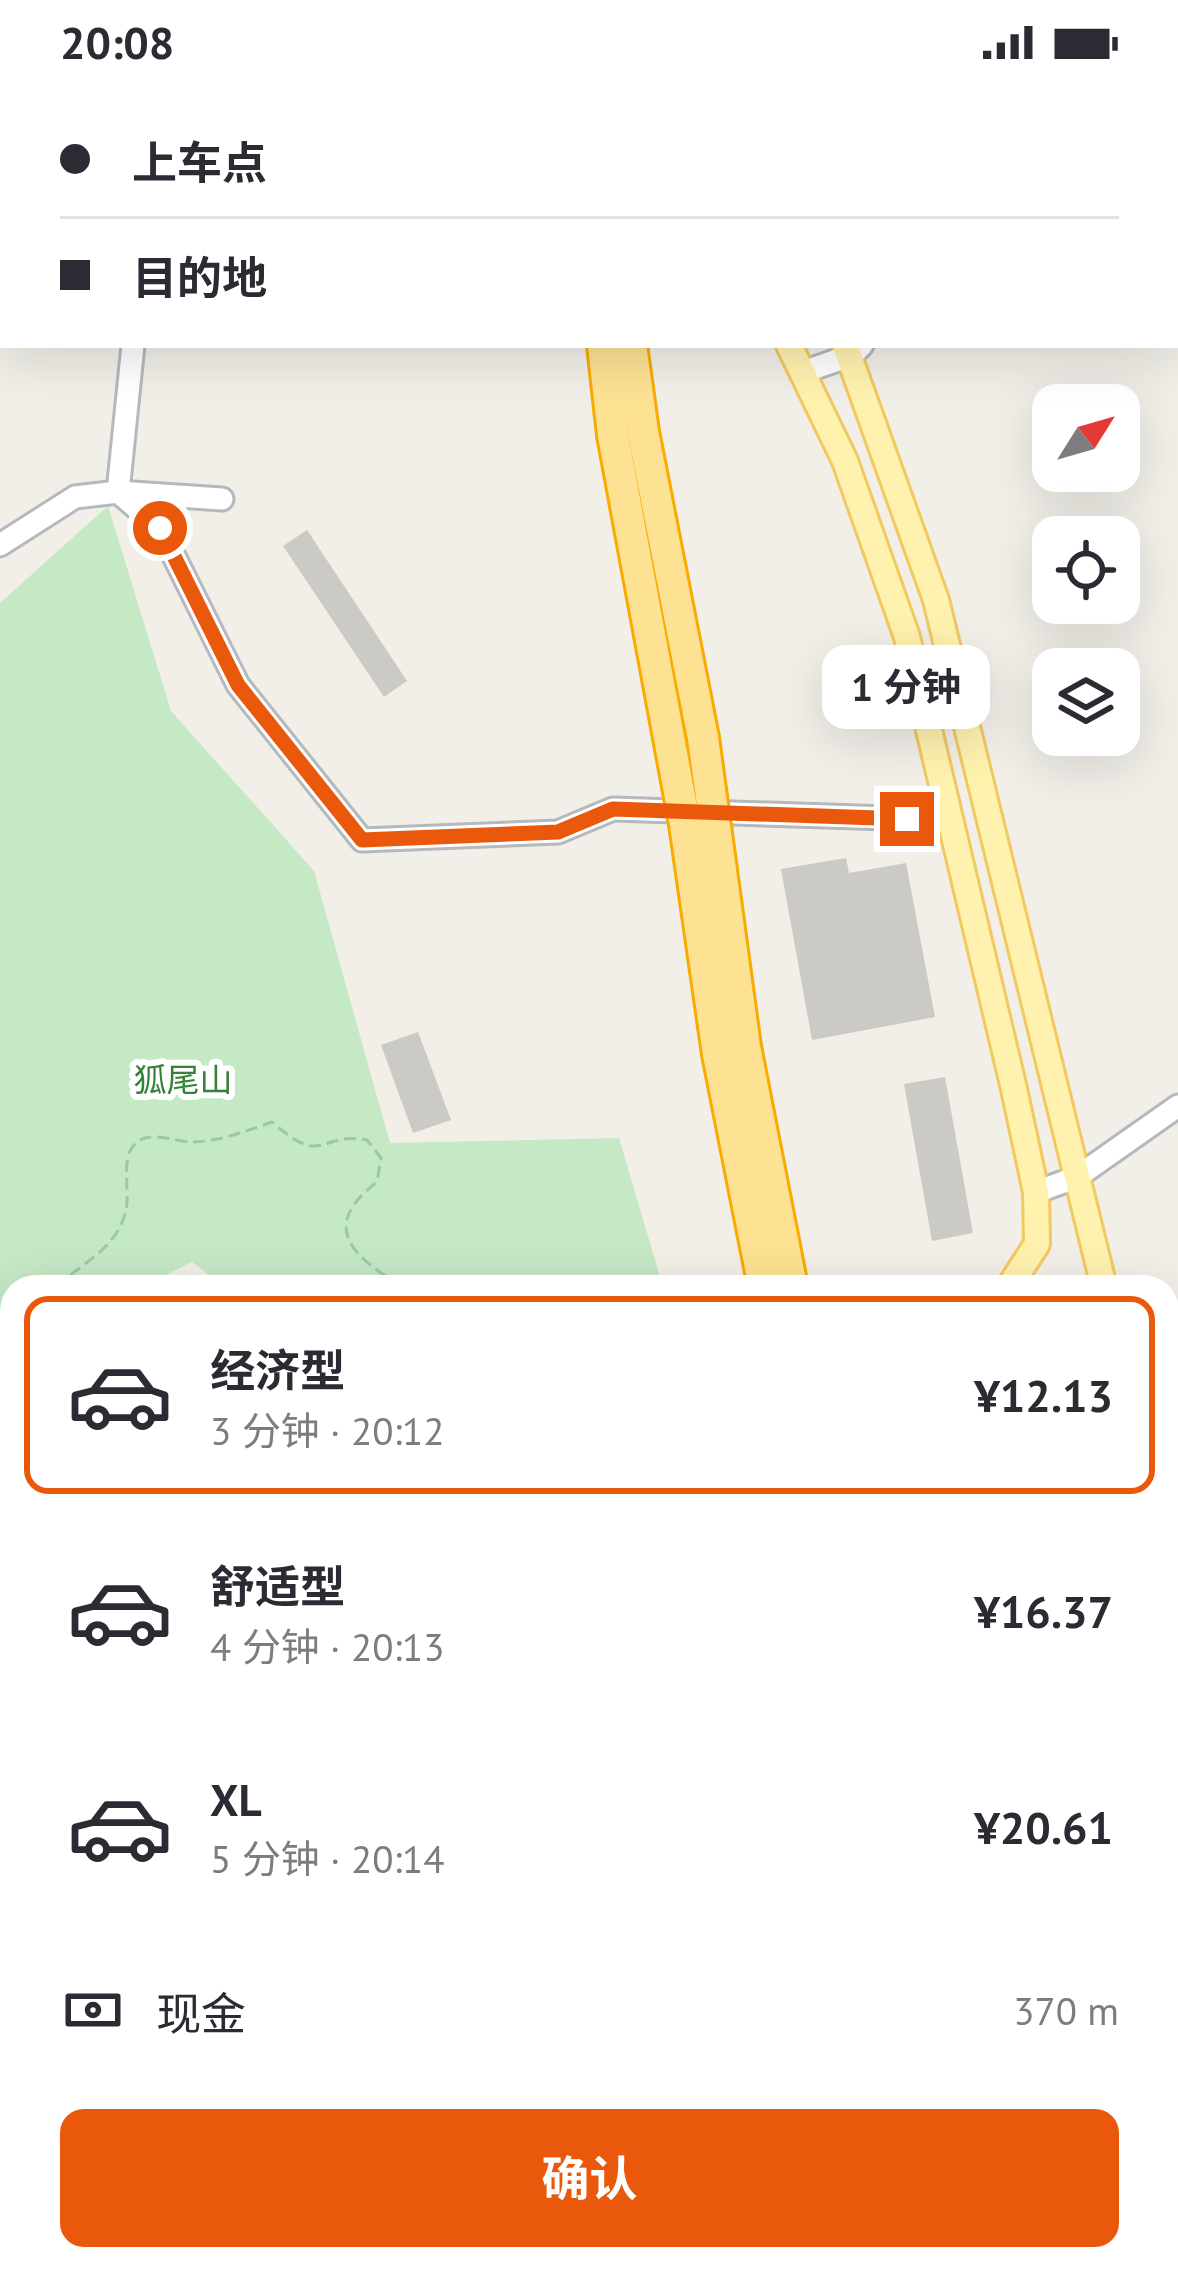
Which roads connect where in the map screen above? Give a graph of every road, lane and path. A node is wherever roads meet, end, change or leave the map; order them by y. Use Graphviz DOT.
graph roads {
  1 [pos="134,348"];
  2 [pos="603,348"];
  3 [pos="632,348"];
  4 [pos="791,348"];
  5 [pos="853,348"];
  6 [pos="806,371"];
  7 [pos="118,492"];
  8 [pos="222,499"];
  9 [pos="0,545"];
  10 [pos="949,820"];
  11 [pos="731,1050"];
  12 [pos="1178,1106"];
  13 [pos="1077,1177"];
  14 [pos="1036,1192"];
  15 [pos="74,1275"];
  16 [pos="384,1275"];
  17 [pos="762,1275"];
  18 [pos="789,1275"];
  19 [pos="1017,1275"];
  20 [pos="1102,1275"];
  1 -- 7 [label="street"];
  2 -- 11 [label="highway, bridge"];
  3 -- 11 [label="highway, bridge"];
  4 -- 6 [label="main road"];
  5 -- 6 [label="street"];
  5 -- 13 [label="main road"];
  6 -- 10 [label="main road"];
  7 -- 8 [label="street"];
  7 -- 9 [label="street"];
  7 -- 10 [label="street"];
  10 -- 14 [label="main road"];
  11 -- 17 [label="highway"];
  11 -- 18 [label="highway"];
  12 -- 13 [label="street"];
  13 -- 14 [label="street"];
  13 -- 20 [label="main road"];
  14 -- 19 [label="main road"];
  15 -- 16 [label="path"];
}
